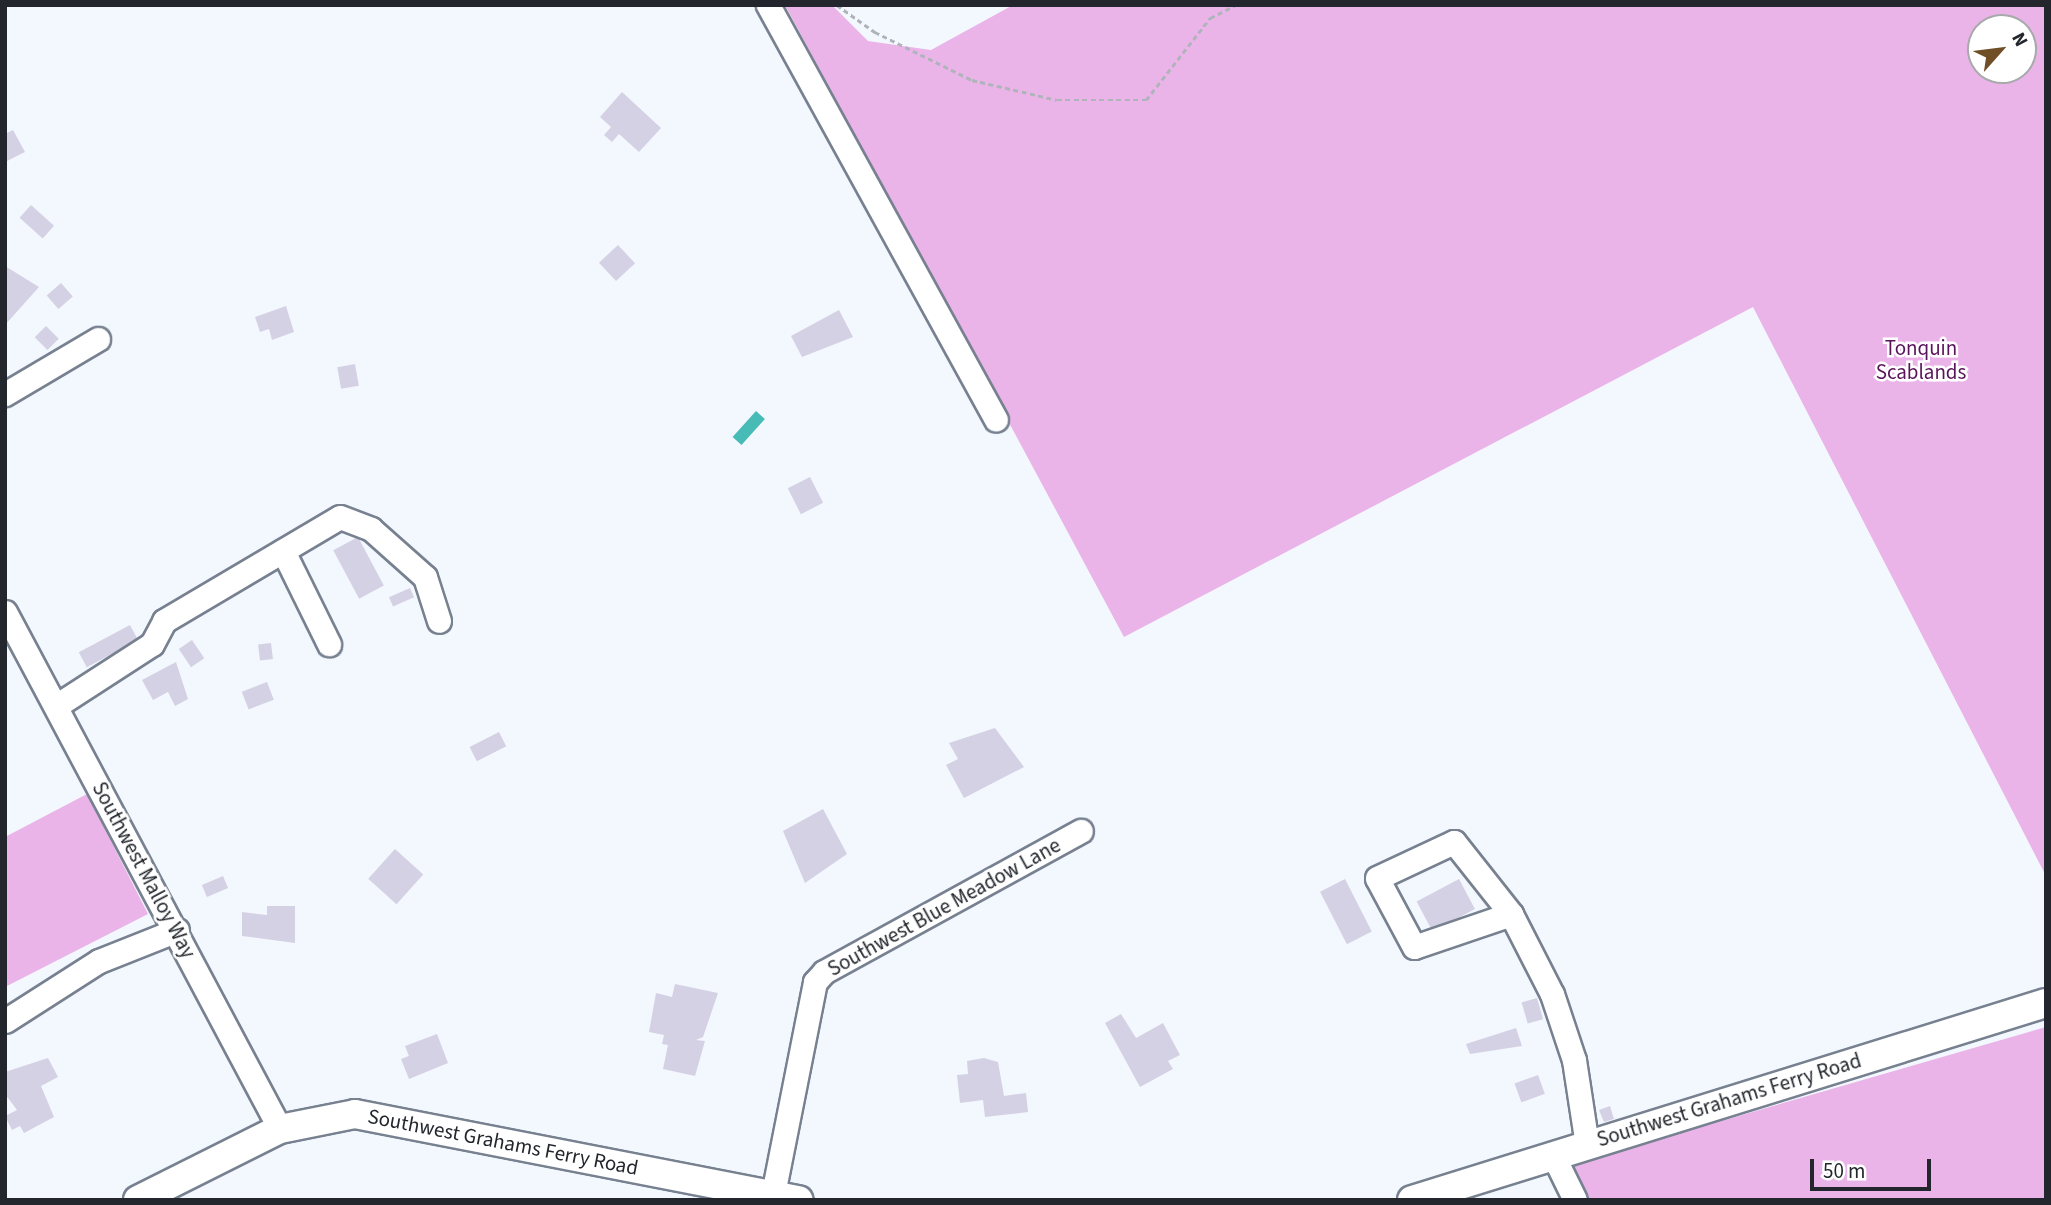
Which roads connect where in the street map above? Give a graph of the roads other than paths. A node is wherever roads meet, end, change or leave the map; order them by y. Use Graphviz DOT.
graph roads {
  1 [pos="768,5"];
  2 [pos="98,339"];
  3 [pos="5,394"];
  4 [pos="996,419"];
  5 [pos="283,551"];
  6 [pos="5,612"];
  7 [pos="439,621"];
  8 [pos="329,644"];
  9 [pos="56,706"];
  10 [pos="1081,831"];
  11 [pos="1511,914"];
  12 [pos="177,930"];
  13 [pos="2046,1003"];
  14 [pos="5,1021"];
  15 [pos="280,1129"];
  16 [pos="1587,1145"];
  17 [pos="1553,1156"];
  18 [pos="786,1197"];
  19 [pos="138,1200"];
  20 [pos="1412,1200"];
  21 [pos="1575,1200"];
  1 -- 4 [label="street"];
  2 -- 3 [label="street"];
  5 -- 7 [label="street"];
  5 -- 8 [label="street"];
  5 -- 9 [label="street"];
  6 -- 9 [label="street, Southwest Malloy Way"];
  9 -- 12 [label="street, Southwest Malloy Way"];
  10 -- 18 [label="street, Southwest Blue Meadow Lane"];
  11 -- 11 [label="street"];
  11 -- 16 [label="street"];
  12 -- 14 [label="street"];
  12 -- 15 [label="street, Southwest Malloy Way"];
  13 -- 16 [label="main road, Southwest Grahams Ferry Road"];
  15 -- 18 [label="main road, Southwest Grahams Ferry Road"];
  15 -- 19 [label="main road, Southwest Grahams Ferry Road"];
  16 -- 17 [label="main road, Southwest Grahams Ferry Road"];
  17 -- 20 [label="main road, Southwest Grahams Ferry Road"];
  17 -- 21 [label="street"];
}
